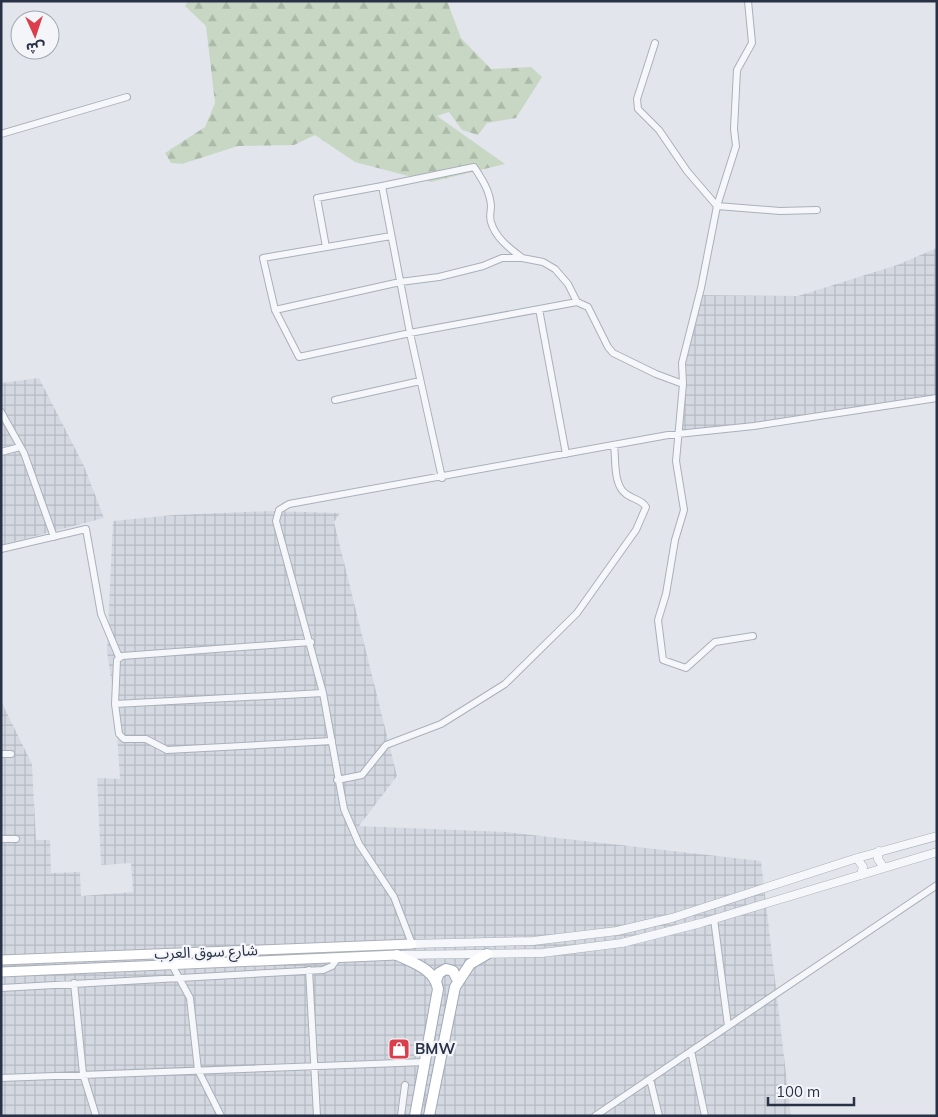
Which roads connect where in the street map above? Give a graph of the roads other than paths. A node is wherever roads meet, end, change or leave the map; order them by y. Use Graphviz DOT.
graph roads {
  1 [pos="746,2"];
  2 [pos="655,43"];
  3 [pos="128,97"];
  4 [pos="1,134"];
  5 [pos="382,186"];
  6 [pos="717,206"];
  7 [pos="817,210"];
  8 [pos="391,236"];
  9 [pos="326,247"];
  10 [pos="522,258"];
  11 [pos="400,282"];
  12 [pos="577,302"];
  13 [pos="539,309"];
  14 [pos="275,310"];
  15 [pos="410,333"];
  16 [pos="420,381"];
  17 [pos="683,384"];
  18 [pos="937,398"];
  19 [pos="335,400"];
  20 [pos="1,412"];
  21 [pos="678,434"];
  22 [pos="614,446"];
  23 [pos="20,447"];
  24 [pos="1,452"];
  25 [pos="566,454"];
  26 [pos="442,478"];
  27 [pos="54,537"];
  28 [pos="1,549"];
  29 [pos="753,636"];
  30 [pos="311,642"];
  31 [pos="119,657"];
  32 [pos="323,693"];
  33 [pos="115,704"];
  34 [pos="332,741"];
  35 [pos="1,754"];
  36 [pos="11,754"];
  37 [pos="338,780"];
  38 [pos="937,836"];
  39 [pos="1,839"];
  40 [pos="16,839"];
  41 [pos="879,851"];
  42 [pos="937,852"];
  43 [pos="857,858"];
  44 [pos="884,868"];
  45 [pos="860,875"];
  46 [pos="937,885"];
  47 [pos="714,919"];
  48 [pos="412,944"];
  49 [pos="487,954"];
  50 [pos="397,956"];
  51 [pos="337,958"];
  52 [pos="1,960"];
  53 [pos="172,965"];
  54 [pos="310,970"];
  55 [pos="1,972"];
  56 [pos="179,978"];
  57 [pos="436,981"];
  58 [pos="458,981"];
  59 [pos="74,984"];
  60 [pos="1,988"];
  61 [pos="728,1026"];
  62 [pos="691,1051"];
  63 [pos="425,1062"];
  64 [pos="314,1066"];
  65 [pos="198,1070"];
  66 [pos="83,1074"];
  67 [pos="1,1078"];
  68 [pos="650,1079"];
  69 [pos="405,1084"];
  70 [pos="609,1107"];
  71 [pos="96,1116"];
  72 [pos="221,1116"];
  73 [pos="317,1116"];
  74 [pos="401,1116"];
  75 [pos="415,1116"];
  76 [pos="429,1116"];
  77 [pos="595,1116"];
  78 [pos="611,1116"];
  79 [pos="659,1116"];
  80 [pos="705,1116"];
  1 -- 6 [label="street"];
  2 -- 6 [label="street"];
  3 -- 4 [label="street"];
  5 -- 8 [label="street"];
  5 -- 9 [label="street"];
  5 -- 10 [label="street"];
  6 -- 7 [label="street"];
  6 -- 17 [label="street"];
  8 -- 9 [label="street"];
  8 -- 11 [label="street"];
  9 -- 14 [label="street"];
  10 -- 11 [label="street"];
  10 -- 12 [label="street"];
  11 -- 14 [label="street"];
  11 -- 15 [label="street"];
  12 -- 13 [label="street"];
  12 -- 17 [label="street"];
  13 -- 15 [label="street"];
  13 -- 25 [label="street"];
  14 -- 15 [label="street"];
  15 -- 16 [label="street"];
  16 -- 19 [label="street"];
  16 -- 26 [label="street"];
  17 -- 21 [label="street"];
  18 -- 21 [label="street"];
  20 -- 23 [label="street"];
  21 -- 22 [label="street"];
  21 -- 29 [label="street"];
  22 -- 25 [label="street"];
  22 -- 37 [label="street"];
  23 -- 24 [label="street"];
  23 -- 27 [label="street"];
  25 -- 26 [label="street"];
  26 -- 30 [label="street"];
  27 -- 28 [label="street"];
  27 -- 31 [label="street"];
  30 -- 31 [label="street"];
  30 -- 32 [label="street"];
  31 -- 33 [label="street"];
  32 -- 33 [label="street"];
  32 -- 34 [label="street"];
  33 -- 34 [label="street"];
  34 -- 37 [label="street"];
  35 -- 36 [label="street"];
  37 -- 48 [label="street"];
  38 -- 41 [label="street"];
  39 -- 40 [label="street"];
  41 -- 43 [label="street"];
  41 -- 44 [label="street"];
  42 -- 44 [label="street"];
  43 -- 45 [label="street"];
  43 -- 48 [label="street"];
  44 -- 45 [label="street"];
  45 -- 47 [label="street"];
  46 -- 61 [label="street"];
  47 -- 49 [label="street"];
  47 -- 61 [label="street"];
  48 -- 52 [label="main road, شارع سوق العرب"];
  49 -- 50 [label="street"];
  49 -- 58 [label="main road"];
  50 -- 51 [label="main road"];
  50 -- 57 [label="main road"];
  51 -- 53 [label="main road"];
  51 -- 54 [label="street"];
  53 -- 55 [label="main road"];
  53 -- 56 [label="street"];
  54 -- 56 [label="street"];
  54 -- 64 [label="street"];
  56 -- 59 [label="street"];
  56 -- 65 [label="street"];
  57 -- 58 [label="main road"];
  57 -- 63 [label="main road"];
  58 -- 76 [label="main road"];
  59 -- 60 [label="street"];
  59 -- 66 [label="street"];
  61 -- 62 [label="street"];
  62 -- 68 [label="street"];
  62 -- 80 [label="street"];
  63 -- 64 [label="street"];
  63 -- 75 [label="main road"];
  64 -- 65 [label="street"];
  64 -- 73 [label="street"];
  65 -- 66 [label="street"];
  65 -- 72 [label="street"];
  66 -- 67 [label="street"];
  66 -- 71 [label="street"];
  68 -- 70 [label="street"];
  68 -- 79 [label="street"];
  69 -- 74 [label="street"];
  70 -- 77 [label="street"];
  70 -- 78 [label="street"];
}
